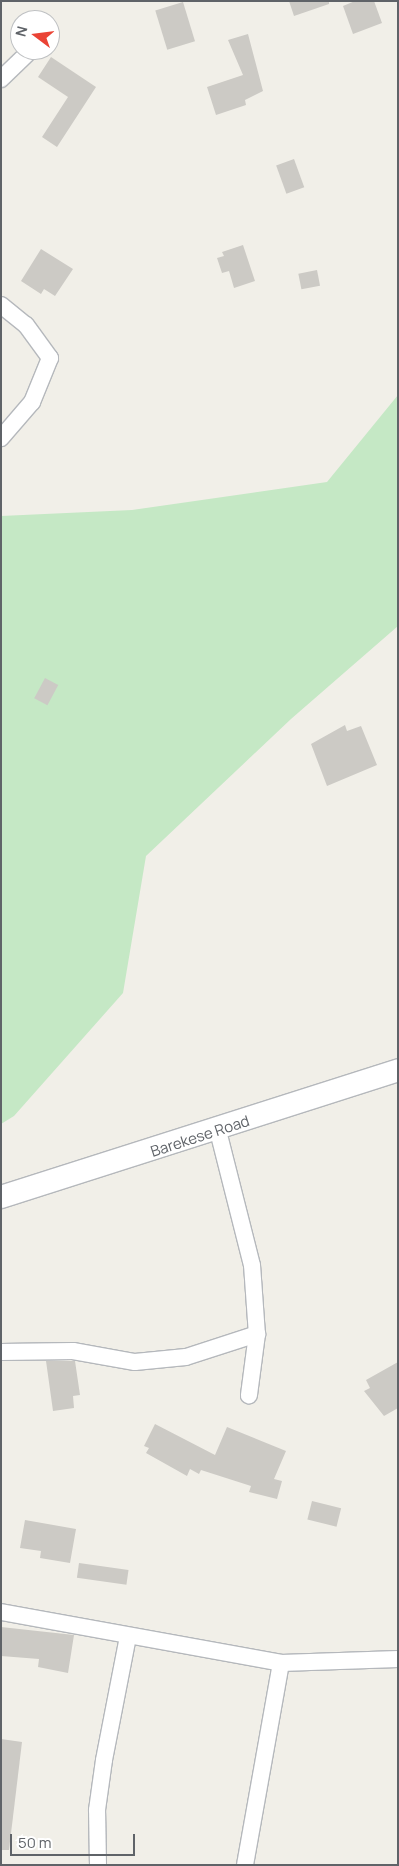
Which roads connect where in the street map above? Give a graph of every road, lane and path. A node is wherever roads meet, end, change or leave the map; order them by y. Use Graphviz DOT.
graph roads {
  1 [pos="21,60"];
  2 [pos="1,79"];
  3 [pos="1,305"];
  4 [pos="1,438"];
  5 [pos="398,1070"];
  6 [pos="218,1131"];
  7 [pos="1,1198"];
  8 [pos="257,1334"];
  9 [pos="1,1352"];
  10 [pos="249,1395"];
  11 [pos="1,1612"];
  12 [pos="128,1637"];
  13 [pos="398,1659"];
  14 [pos="282,1663"];
  15 [pos="98,1865"];
  16 [pos="245,1865"];
  1 -- 2 [label="street"];
  3 -- 4 [label="street"];
  5 -- 6 [label="main road, Barekese Road"];
  6 -- 7 [label="main road, Barekese Road"];
  6 -- 8 [label="street"];
  8 -- 9 [label="street"];
  8 -- 10 [label="street"];
  11 -- 12 [label="street"];
  12 -- 14 [label="street"];
  12 -- 15 [label="street"];
  13 -- 14 [label="street"];
  14 -- 16 [label="street"];
}
